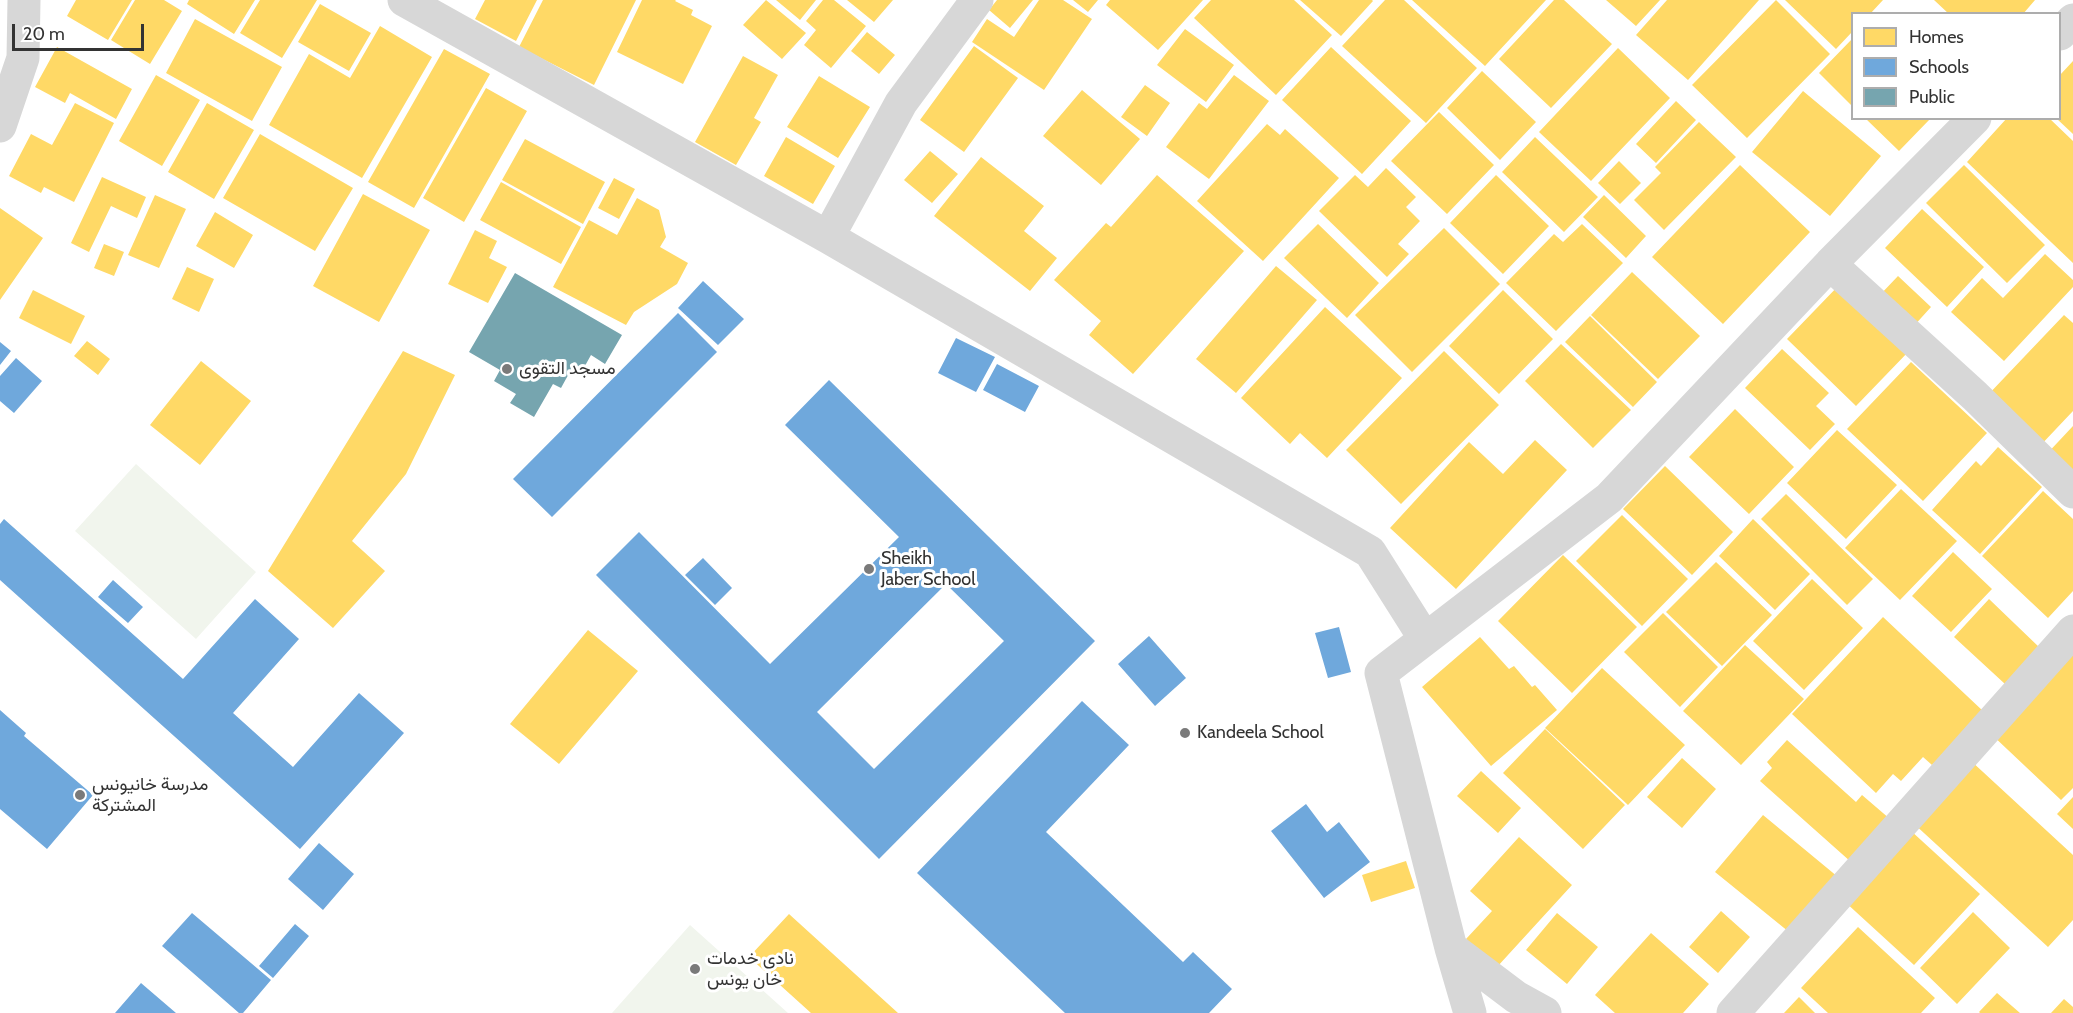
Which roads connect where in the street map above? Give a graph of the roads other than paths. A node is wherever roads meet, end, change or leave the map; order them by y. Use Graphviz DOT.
graph roads {
  1 [pos="24,0"];
  2 [pos="404,0"];
  3 [pos="977,0"];
  4 [pos="2073,20"];
  5 [pos="2061,33"];
  6 [pos="1973,120"];
  7 [pos="0,126"];
  8 [pos="828,237"];
  9 [pos="1830,264"];
  10 [pos="2073,492"];
  11 [pos="2073,631"];
  12 [pos="1425,639"];
  13 [pos="1451,948"];
  14 [pos="1470,1013"];
  15 [pos="1545,1013"];
  16 [pos="1733,1013"];
  1 -- 7 [label="street"];
  2 -- 8 [label="street"];
  3 -- 8 [label="street"];
  4 -- 5 [label="street"];
  6 -- 9 [label="street"];
  8 -- 12 [label="street"];
  9 -- 10 [label="street"];
  9 -- 12 [label="street"];
  11 -- 16 [label="street"];
  12 -- 13 [label="street"];
  13 -- 14 [label="street"];
  13 -- 15 [label="street"];
}
